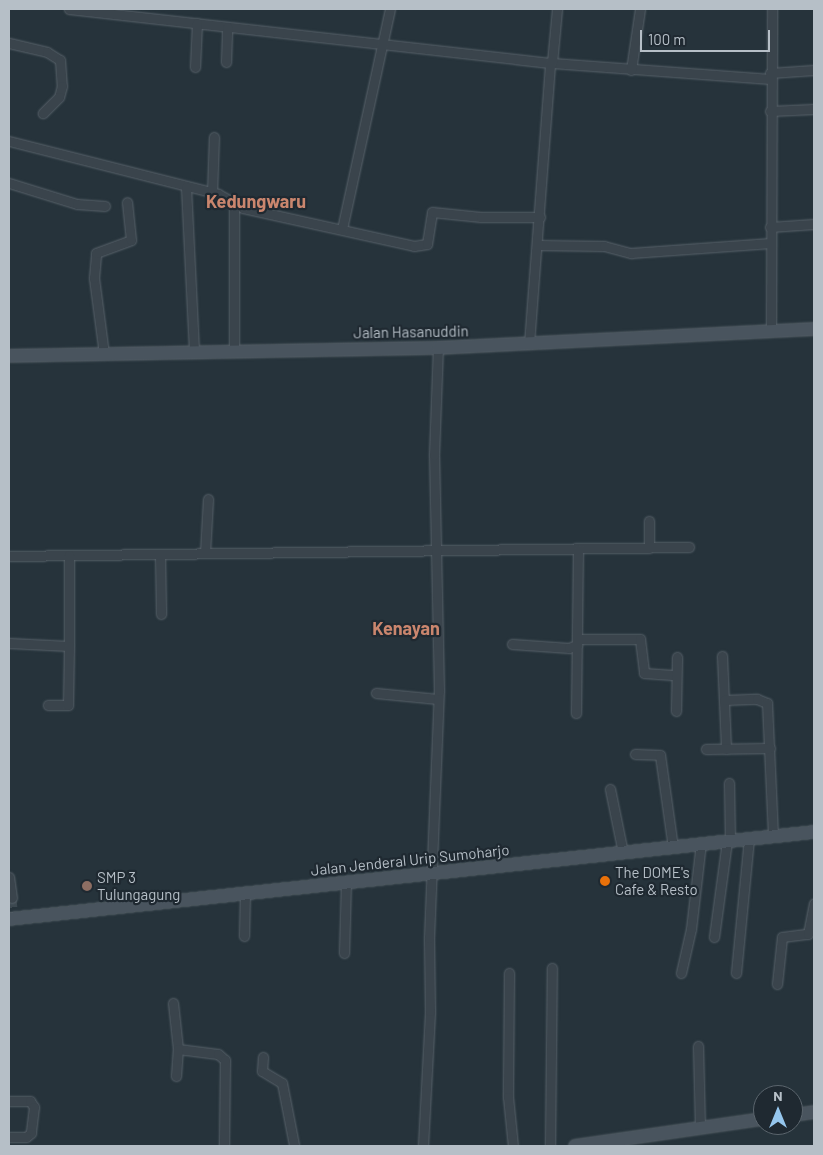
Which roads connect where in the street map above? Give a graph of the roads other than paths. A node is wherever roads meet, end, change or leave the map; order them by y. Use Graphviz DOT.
graph roads {
  1 [pos="70,9"];
  2 [pos="390,9"];
  3 [pos="557,9"];
  4 [pos="640,9"];
  5 [pos="772,9"];
  6 [pos="197,24"];
  7 [pos="228,27"];
  8 [pos="9,43"];
  9 [pos="382,45"];
  10 [pos="226,62"];
  11 [pos="551,62"];
  12 [pos="195,66"];
  13 [pos="631,70"];
  14 [pos="814,70"];
  15 [pos="770,76"];
  16 [pos="814,108"];
  17 [pos="770,111"];
  18 [pos="43,113"];
  19 [pos="214,137"];
  20 [pos="9,141"];
  21 [pos="9,184"];
  22 [pos="186,190"];
  23 [pos="212,193"];
  24 [pos="127,202"];
  25 [pos="234,204"];
  26 [pos="105,206"];
  27 [pos="540,217"];
  28 [pos="814,224"];
  29 [pos="770,227"];
  30 [pos="342,230"];
  31 [pos="771,243"];
  32 [pos="537,245"];
  33 [pos="814,329"];
  34 [pos="771,332"];
  35 [pos="529,344"];
  36 [pos="438,348"];
  37 [pos="194,352"];
  38 [pos="234,352"];
  39 [pos="104,354"];
  40 [pos="9,356"];
  41 [pos="208,499"];
  42 [pos="649,521"];
  43 [pos="689,547"];
  44 [pos="649,548"];
  45 [pos="578,549"];
  46 [pos="436,550"];
  47 [pos="205,553"];
  48 [pos="160,554"];
  49 [pos="9,556"];
  50 [pos="69,556"];
  51 [pos="161,614"];
  52 [pos="577,642"];
  53 [pos="9,643"];
  54 [pos="512,644"];
  55 [pos="68,646"];
  56 [pos="722,656"];
  57 [pos="676,657"];
  58 [pos="676,675"];
  59 [pos="376,693"];
  60 [pos="438,699"];
  61 [pos="724,700"];
  62 [pos="48,705"];
  63 [pos="676,711"];
  64 [pos="576,713"];
  65 [pos="770,748"];
  66 [pos="706,749"];
  67 [pos="726,749"];
  68 [pos="635,754"];
  69 [pos="730,783"];
  70 [pos="610,789"];
  71 [pos="814,832"];
  72 [pos="773,836"];
  73 [pos="749,839"];
  74 [pos="728,841"];
  75 [pos="701,843"];
  76 [pos="673,847"];
  77 [pos="623,853"];
  78 [pos="432,874"];
  79 [pos="9,877"];
  80 [pos="346,883"];
  81 [pos="246,893"];
  82 [pos="12,898"];
  83 [pos="814,904"];
  84 [pos="9,919"];
  85 [pos="244,936"];
  86 [pos="714,937"];
  87 [pos="344,953"];
  88 [pos="552,968"];
  89 [pos="509,973"];
  90 [pos="681,973"];
  91 [pos="736,973"];
  92 [pos="777,984"];
  93 [pos="173,1003"];
  94 [pos="698,1046"];
  95 [pos="178,1049"];
  96 [pos="263,1057"];
  97 [pos="176,1076"];
  98 [pos="9,1101"];
  99 [pos="753,1120"];
  100 [pos="700,1128"];
  101 [pos="9,1137"];
  102 [pos="294,1145"];
  103 [pos="224,1146"];
  104 [pos="423,1146"];
  105 [pos="513,1146"];
  106 [pos="550,1146"];
  107 [pos="575,1146"];
  1 -- 6 [label="street"];
  2 -- 9 [label="street"];
  3 -- 11 [label="street"];
  4 -- 13 [label="street"];
  5 -- 15 [label="street"];
  6 -- 7 [label="street"];
  6 -- 12 [label="street"];
  7 -- 9 [label="street"];
  7 -- 10 [label="street"];
  8 -- 18 [label="street"];
  9 -- 11 [label="street"];
  9 -- 30 [label="street"];
  11 -- 13 [label="street"];
  11 -- 27 [label="street"];
  13 -- 15 [label="street"];
  14 -- 15 [label="street"];
  15 -- 17 [label="street"];
  16 -- 17 [label="street"];
  17 -- 29 [label="street"];
  19 -- 23 [label="street"];
  20 -- 22 [label="street"];
  21 -- 26 [label="street"];
  22 -- 23 [label="street"];
  22 -- 37 [label="street"];
  23 -- 25 [label="street"];
  24 -- 39 [label="street"];
  25 -- 30 [label="street"];
  25 -- 38 [label="street"];
  27 -- 30 [label="street"];
  27 -- 32 [label="street"];
  28 -- 29 [label="street"];
  29 -- 31 [label="street"];
  31 -- 32 [label="street"];
  31 -- 34 [label="street"];
  32 -- 35 [label="street"];
  33 -- 34 [label="street, Jalan Hasanuddin"];
  34 -- 35 [label="street, Jalan Hasanuddin"];
  35 -- 36 [label="street, Jalan Hasanuddin"];
  36 -- 38 [label="street, Jalan Hasanuddin"];
  36 -- 46 [label="street"];
  37 -- 38 [label="street, Jalan Hasanuddin"];
  37 -- 39 [label="street, Jalan Hasanuddin"];
  39 -- 40 [label="street, Jalan Hasanuddin"];
  41 -- 47 [label="street"];
  42 -- 44 [label="street"];
  43 -- 44 [label="street"];
  44 -- 45 [label="street"];
  45 -- 46 [label="street"];
  45 -- 52 [label="street"];
  46 -- 47 [label="street"];
  46 -- 60 [label="street"];
  47 -- 48 [label="street"];
  48 -- 50 [label="street"];
  48 -- 51 [label="street"];
  49 -- 50 [label="street"];
  50 -- 55 [label="street"];
  52 -- 54 [label="street"];
  52 -- 58 [label="street"];
  52 -- 64 [label="street"];
  53 -- 55 [label="street"];
  55 -- 62 [label="street"];
  56 -- 61 [label="street"];
  57 -- 58 [label="street"];
  58 -- 63 [label="street"];
  59 -- 60 [label="street"];
  60 -- 78 [label="street"];
  61 -- 65 [label="street"];
  61 -- 67 [label="street"];
  65 -- 67 [label="street"];
  65 -- 72 [label="street"];
  66 -- 67 [label="street"];
  68 -- 76 [label="street"];
  69 -- 74 [label="street"];
  70 -- 77 [label="street"];
  71 -- 72 [label="street, Jalan Jenderal Urip Sumoharjo"];
  72 -- 73 [label="street, Jalan Jenderal Urip Sumoharjo"];
  73 -- 74 [label="street, Jalan Jenderal Urip Sumoharjo"];
  73 -- 91 [label="street"];
  74 -- 75 [label="street, Jalan Jenderal Urip Sumoharjo"];
  74 -- 86 [label="street"];
  75 -- 76 [label="street, Jalan Jenderal Urip Sumoharjo"];
  75 -- 90 [label="street"];
  76 -- 77 [label="street, Jalan Jenderal Urip Sumoharjo"];
  77 -- 78 [label="street, Jalan Jenderal Urip Sumoharjo"];
  78 -- 80 [label="street, Jalan Jenderal Urip Sumoharjo"];
  78 -- 104 [label="street"];
  79 -- 82 [label="street"];
  80 -- 81 [label="street, Jalan Jenderal Urip Sumoharjo"];
  80 -- 87 [label="street"];
  81 -- 84 [label="street, Jalan Jenderal Urip Sumoharjo"];
  81 -- 85 [label="street"];
  83 -- 92 [label="street"];
  88 -- 106 [label="street"];
  89 -- 105 [label="street"];
  93 -- 95 [label="street"];
  94 -- 100 [label="street"];
  95 -- 97 [label="street"];
  95 -- 103 [label="street"];
  96 -- 102 [label="street"];
  98 -- 101 [label="street"];
  99 -- 100 [label="street"];
  100 -- 107 [label="street"];
}
